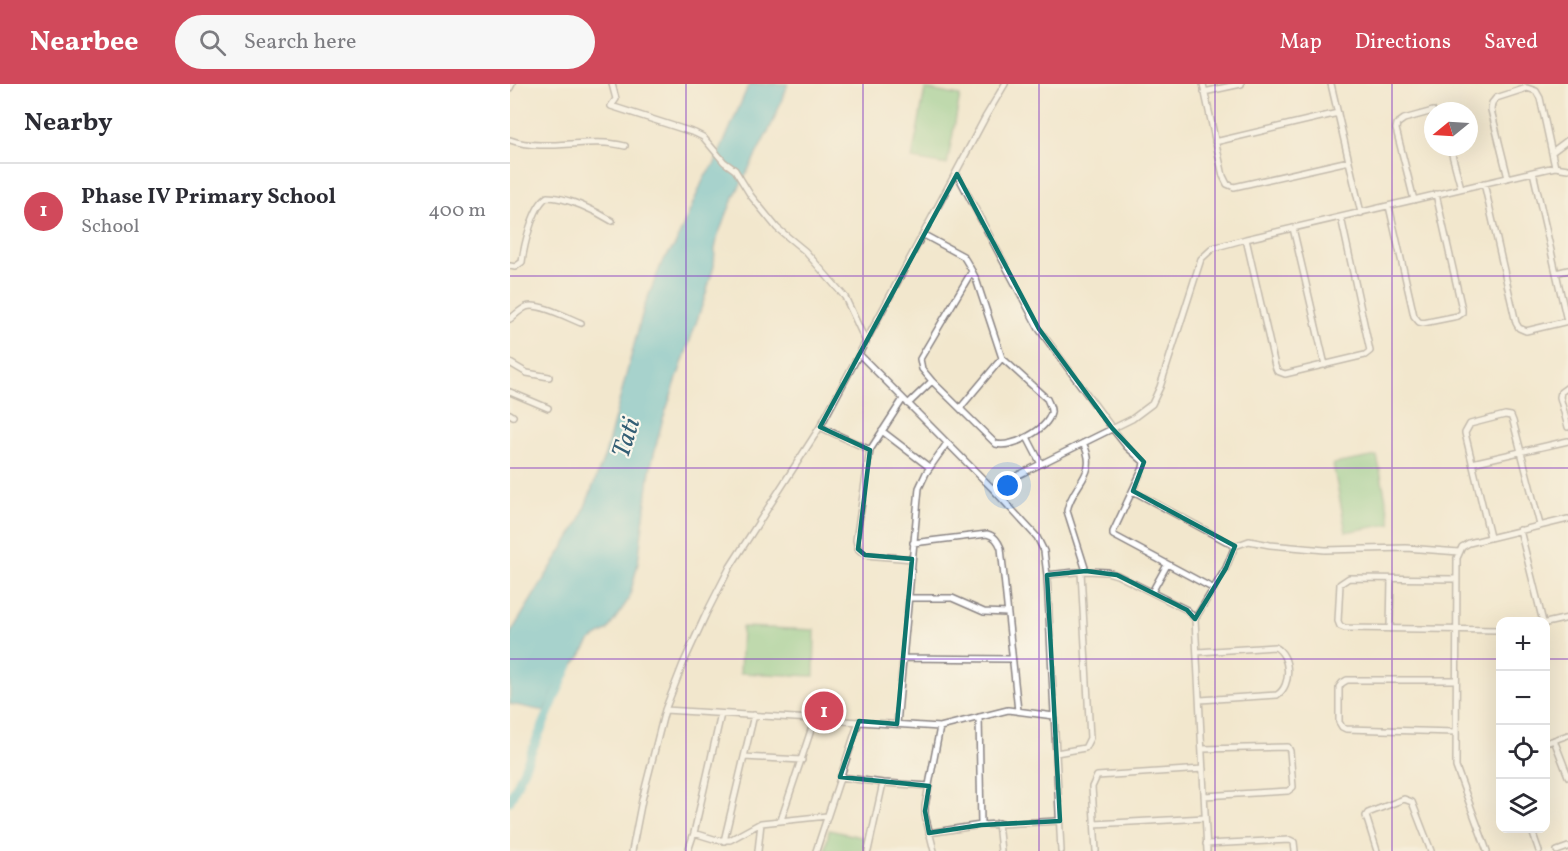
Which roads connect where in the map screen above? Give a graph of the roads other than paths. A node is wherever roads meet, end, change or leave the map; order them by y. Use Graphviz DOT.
graph roads {
  1 [pos="512,84"];
  2 [pos="612,84"];
  3 [pos="1005,84"];
  4 [pos="1203,84"];
  5 [pos="1241,84"];
  6 [pos="1331,84"];
  7 [pos="510,88"];
  8 [pos="1204,92"];
  9 [pos="1338,113"];
  10 [pos="1424,113"];
  11 [pos="510,140"];
  12 [pos="1568,140"];
  13 [pos="1215,142"];
  14 [pos="625,146"];
  15 [pos="1552,152"];
  16 [pos="1452,156"];
  17 [pos="1349,161"];
  18 [pos="1555,167"];
  19 [pos="1568,169"];
  20 [pos="1533,172"];
  21 [pos="957,174"];
  22 [pos="1508,178"];
  23 [pos="1484,183"];
  24 [pos="1461,188"];
  25 [pos="1436,194"];
  26 [pos="1414,200"];
  27 [pos="1389,206"];
  28 [pos="1361,213"];
  29 [pos="1341,217"];
  30 [pos="612,221"];
  31 [pos="1293,228"];
  32 [pos="924,235"];
  33 [pos="1246,239"];
  34 [pos="510,266"];
  35 [pos="1568,270"];
  36 [pos="972,271"];
  37 [pos="1556,273"];
  38 [pos="510,319"];
  39 [pos="1567,321"];
  40 [pos="580,323"];
  41 [pos="866,342"];
  42 [pos="860,354"];
  43 [pos="1002,358"];
  44 [pos="510,363"];
  45 [pos="1325,364"];
  46 [pos="549,376"];
  47 [pos="932,381"];
  48 [pos="1568,387"];
  49 [pos="510,392"];
  50 [pos="903,399"];
  51 [pos="908,404"];
  52 [pos="961,407"];
  53 [pos="548,408"];
  54 [pos="820,427"];
  55 [pos="1112,428"];
  56 [pos="1568,428"];
  57 [pos="882,431"];
  58 [pos="1028,439"];
  59 [pos="1568,441"];
  60 [pos="947,443"];
  61 [pos="1083,443"];
  62 [pos="870,450"];
  63 [pos="1521,451"];
  64 [pos="1472,463"];
  65 [pos="1041,464"];
  66 [pos="929,467"];
  67 [pos="992,488"];
  68 [pos="1133,491"];
  69 [pos="1567,521"];
  70 [pos="1540,525"];
  71 [pos="1520,530"];
  72 [pos="1490,537"];
  73 [pos="913,543"];
  74 [pos="1235,546"];
  75 [pos="1459,552"];
  76 [pos="912,559"];
  77 [pos="1167,565"];
  78 [pos="1084,571"];
  79 [pos="1047,575"];
  80 [pos="1391,579"];
  81 [pos="1456,579"];
  82 [pos="1214,589"];
  83 [pos="1152,592"];
  84 [pos="908,598"];
  85 [pos="1007,613"];
  86 [pos="1543,617"];
  87 [pos="1568,618"];
  88 [pos="1195,619"];
  89 [pos="1550,621"];
  90 [pos="1390,628"];
  91 [pos="1455,629"];
  92 [pos="1496,630"];
  93 [pos="1198,652"];
  94 [pos="903,658"];
  95 [pos="1011,659"];
  96 [pos="1456,680"];
  97 [pos="1200,700"];
  98 [pos="665,710"];
  99 [pos="1018,711"];
  100 [pos="721,714"];
  101 [pos="753,715"];
  102 [pos="1054,716"];
  103 [pos="979,717"];
  104 [pos="815,718"];
  105 [pos="859,721"];
  106 [pos="897,724"];
  107 [pos="940,727"];
  108 [pos="1455,732"];
  109 [pos="1568,735"];
  110 [pos="1554,740"];
  111 [pos="1550,741"];
  112 [pos="1203,749"];
  113 [pos="1056,753"];
  114 [pos="744,757"];
  115 [pos="802,760"];
  116 [pos="1203,768"];
  117 [pos="1568,776"];
  118 [pos="840,777"];
  119 [pos="883,783"];
  120 [pos="929,786"];
  121 [pos="1204,796"];
  122 [pos="826,816"];
  123 [pos="1205,818"];
  124 [pos="781,820"];
  125 [pos="1060,821"];
  126 [pos="761,823"];
  127 [pos="998,824"];
  128 [pos="1094,824"];
  129 [pos="981,825"];
  130 [pos="694,833"];
  131 [pos="929,833"];
  132 [pos="1533,833"];
  133 [pos="724,841"];
  134 [pos="1568,847"];
  135 [pos="1207,848"];
  136 [pos="632,851"];
  137 [pos="688,851"];
  138 [pos="758,851"];
  139 [pos="816,851"];
  140 [pos="868,851"];
  141 [pos="934,851"];
  142 [pos="1001,851"];
  143 [pos="1062,851"];
  144 [pos="1096,851"];
  145 [pos="1295,851"];
  146 [pos="1377,851"];
  147 [pos="1431,851"];
  148 [pos="1487,851"];
  149 [pos="1539,851"];
  150 [pos="1557,851"];
  1 -- 7 [label="street"];
  2 -- 41 [label="street"];
  3 -- 21 [label="street"];
  4 -- 8 [label="street"];
  5 -- 8 [label="street"];
  6 -- 9 [label="street"];
  8 -- 13 [label="street"];
  9 -- 13 [label="street"];
  9 -- 17 [label="street"];
  10 -- 26 [label="street"];
  11 -- 14 [label="street"];
  12 -- 15 [label="street"];
  13 -- 17 [label="street"];
  15 -- 18 [label="street"];
  15 -- 22 [label="street"];
  16 -- 24 [label="street"];
  17 -- 28 [label="street"];
  18 -- 19 [label="street"];
  18 -- 20 [label="street"];
  20 -- 22 [label="street"];
  20 -- 37 [label="street"];
  21 -- 32 [label="street"];
  21 -- 55 [label="street"];
  22 -- 23 [label="street"];
  23 -- 24 [label="street"];
  23 -- 39 [label="street"];
  24 -- 25 [label="street"];
  25 -- 26 [label="street"];
  25 -- 27 [label="street"];
  26 -- 27 [label="street"];
  27 -- 28 [label="street"];
  28 -- 29 [label="street"];
  29 -- 31 [label="street"];
  29 -- 45 [label="street"];
  30 -- 34 [label="street"];
  31 -- 33 [label="street"];
  31 -- 45 [label="street"];
  32 -- 36 [label="street"];
  32 -- 41 [label="street"];
  33 -- 45 [label="street"];
  33 -- 55 [label="street"];
  35 -- 37 [label="street"];
  36 -- 43 [label="street"];
  36 -- 47 [label="street"];
  37 -- 39 [label="street"];
  38 -- 40 [label="street"];
  41 -- 42 [label="street"];
  42 -- 50 [label="street"];
  42 -- 54 [label="street"];
  43 -- 52 [label="street"];
  43 -- 58 [label="street"];
  44 -- 46 [label="street"];
  47 -- 51 [label="street"];
  47 -- 52 [label="street"];
  48 -- 56 [label="street"];
  49 -- 53 [label="street"];
  50 -- 51 [label="street"];
  50 -- 57 [label="street"];
  51 -- 60 [label="street"];
  52 -- 58 [label="street"];
  54 -- 62 [label="street"];
  54 -- 98 [label="street"];
  55 -- 61 [label="street"];
  55 -- 68 [label="street"];
  57 -- 62 [label="street"];
  57 -- 66 [label="street"];
  58 -- 65 [label="street"];
  59 -- 63 [label="street"];
  60 -- 66 [label="street"];
  60 -- 67 [label="street"];
  61 -- 65 [label="street"];
  61 -- 78 [label="street"];
  62 -- 76 [label="street"];
  63 -- 64 [label="street"];
  63 -- 64 [label="street"];
  63 -- 70 [label="street"];
  64 -- 72 [label="street"];
  65 -- 67 [label="street"];
  66 -- 73 [label="street"];
  67 -- 79 [label="street"];
  68 -- 74 [label="street"];
  68 -- 77 [label="street"];
  69 -- 70 [label="street"];
  70 -- 71 [label="street"];
  71 -- 72 [label="street"];
  71 -- 86 [label="street"];
  72 -- 75 [label="street"];
  73 -- 76 [label="street"];
  73 -- 85 [label="street"];
  74 -- 75 [label="street"];
  74 -- 82 [label="street"];
  75 -- 81 [label="street"];
  76 -- 84 [label="street"];
  77 -- 82 [label="street"];
  77 -- 83 [label="street"];
  78 -- 79 [label="street"];
  78 -- 83 [label="street"];
  78 -- 113 [label="street"];
  79 -- 102 [label="street"];
  80 -- 81 [label="street"];
  80 -- 90 [label="street"];
  80 -- 90 [label="street"];
  81 -- 91 [label="street"];
  82 -- 88 [label="street"];
  83 -- 88 [label="street"];
  84 -- 85 [label="street"];
  84 -- 94 [label="street"];
  85 -- 95 [label="street"];
  87 -- 89 [label="street"];
  88 -- 93 [label="street"];
  90 -- 91 [label="street"];
  91 -- 92 [label="street"];
  91 -- 96 [label="street"];
  93 -- 97 [label="street"];
  93 -- 97 [label="street"];
  94 -- 95 [label="street"];
  94 -- 106 [label="street"];
  95 -- 99 [label="street"];
  96 -- 108 [label="street"];
  96 -- 108 [label="street"];
  97 -- 112 [label="street"];
  98 -- 100 [label="street"];
  98 -- 136 [label="street"];
  99 -- 102 [label="street"];
  99 -- 103 [label="street"];
  100 -- 101 [label="street"];
  100 -- 130 [label="street"];
  101 -- 104 [label="street"];
  101 -- 114 [label="street"];
  102 -- 113 [label="street"];
  103 -- 107 [label="street"];
  103 -- 129 [label="street"];
  104 -- 105 [label="street"];
  104 -- 115 [label="street"];
  105 -- 106 [label="street"];
  105 -- 118 [label="street"];
  106 -- 107 [label="street"];
  107 -- 120 [label="street"];
  108 -- 148 [label="street"];
  109 -- 110 [label="street"];
  110 -- 111 [label="street"];
  110 -- 117 [label="street"];
  112 -- 116 [label="street"];
  112 -- 121 [label="street"];
  113 -- 125 [label="street"];
  114 -- 115 [label="street"];
  114 -- 133 [label="street"];
  115 -- 124 [label="street"];
  116 -- 121 [label="street"];
  116 -- 128 [label="street"];
  118 -- 119 [label="street"];
  118 -- 122 [label="street"];
  119 -- 120 [label="street"];
  119 -- 140 [label="street"];
  120 -- 131 [label="street"];
  121 -- 123 [label="street"];
  122 -- 124 [label="street"];
  122 -- 139 [label="street"];
  123 -- 128 [label="street"];
  123 -- 135 [label="street"];
  124 -- 126 [label="street"];
  125 -- 127 [label="street"];
  125 -- 143 [label="street"];
  126 -- 133 [label="street"];
  126 -- 138 [label="street"];
  127 -- 129 [label="street"];
  127 -- 142 [label="street"];
  128 -- 144 [label="street"];
  129 -- 131 [label="street"];
  130 -- 133 [label="street"];
  130 -- 137 [label="street"];
  131 -- 141 [label="street"];
  132 -- 149 [label="street"];
  134 -- 150 [label="street"];
  135 -- 145 [label="street"];
  146 -- 147 [label="street"];
}
